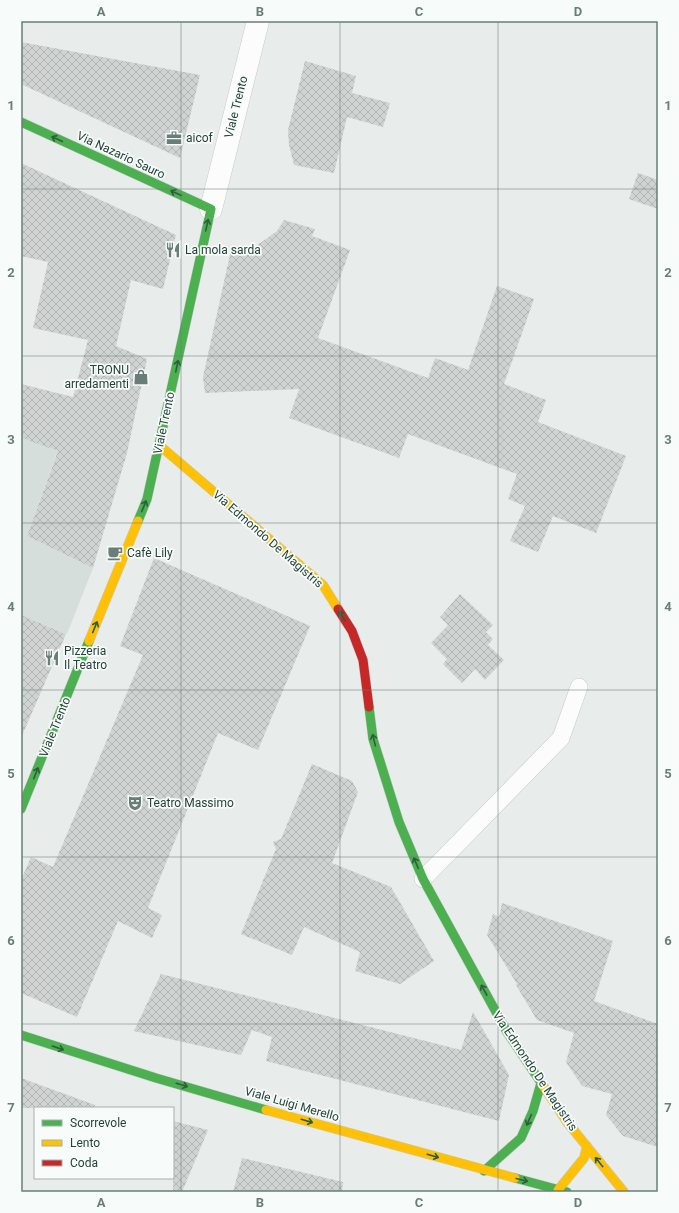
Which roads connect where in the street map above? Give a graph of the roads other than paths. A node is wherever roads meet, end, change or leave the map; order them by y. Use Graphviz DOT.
graph roads {
  1 [pos="258,21"];
  2 [pos="21,122"];
  3 [pos="211,209"];
  4 [pos="159,445"];
  5 [pos="579,687"];
  6 [pos="21,809"];
  7 [pos="423,879"];
  8 [pos="21,1035"];
  9 [pos="541,1082"];
  10 [pos="587,1146"];
  11 [pos="484,1171"];
  12 [pos="562,1191"];
  13 [pos="624,1192"];
  1 -- 3 [label="street, Viale Trento"];
  3 -- 2 [label="street, Via Nazario Sauro, one-way"];
  4 -- 3 [label="street, Viale Trento, one-way"];
  6 -- 4 [label="street, Viale Trento, one-way"];
  7 -- 4 [label="street, Via Edmondo De Magistris, one-way"];
  5 -- 7 [label="lane"];
  9 -- 7 [label="street, Via Edmondo De Magistris, one-way"];
  8 -- 11 [label="street, Viale Luigi Merello, one-way"];
  9 -- 10 [label="street, Via Edmondo De Magistris"];
  9 -- 11 [label="street, one-way"];
  10 -- 12 [label="street, Viale Luigi Merello"];
  13 -- 10 [label="street, Via Edmondo De Magistris, one-way"];
  11 -- 12 [label="street, Viale Luigi Merello, one-way"];
}
